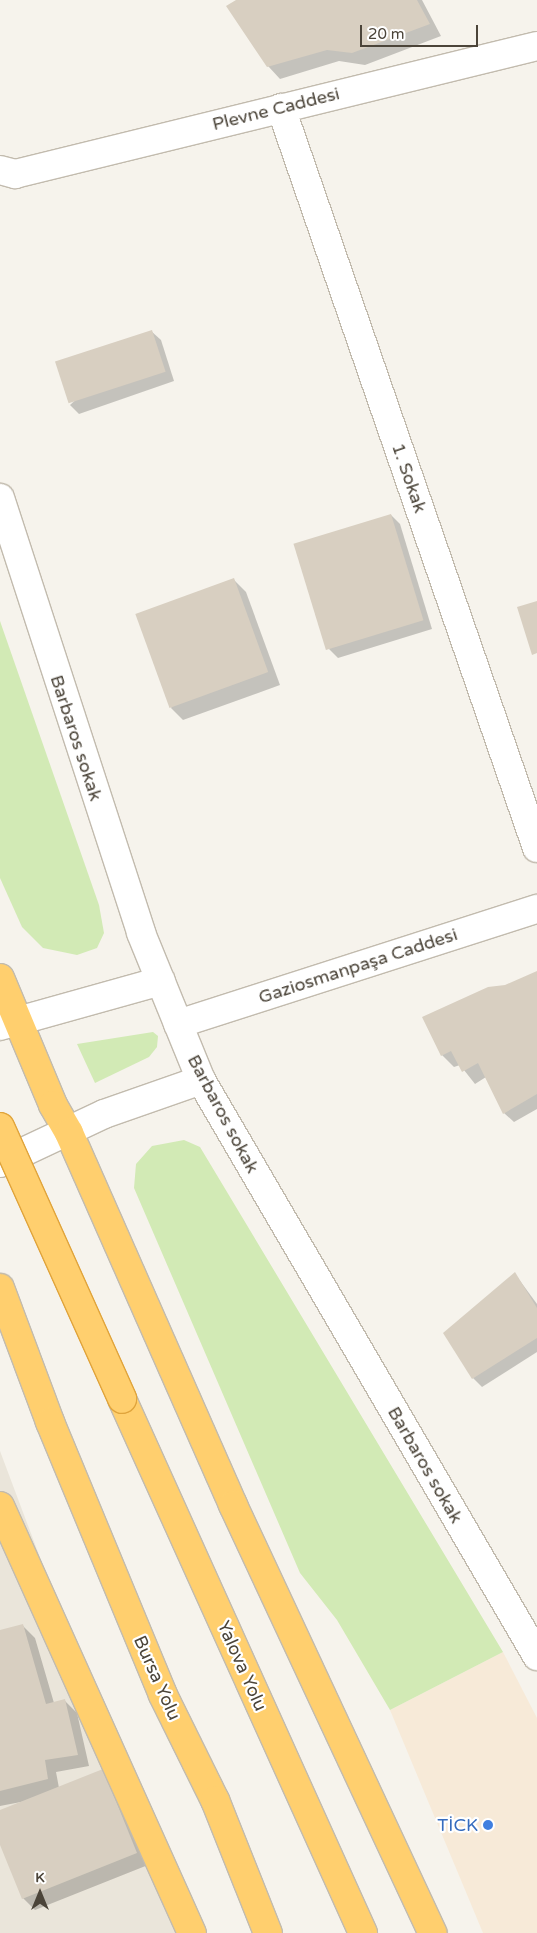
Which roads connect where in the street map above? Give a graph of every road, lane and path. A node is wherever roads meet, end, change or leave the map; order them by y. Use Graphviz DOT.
graph roads {
  1 [pos="537,46"];
  2 [pos="280,108"];
  3 [pos="5,179"];
  4 [pos="0,498"];
  5 [pos="537,848"];
  6 [pos="537,909"];
  7 [pos="0,978"];
  8 [pos="161,981"];
  9 [pos="9,1023"];
  10 [pos="178,1024"];
  11 [pos="201,1080"];
  12 [pos="0,1127"];
  13 [pos="69,1133"];
  14 [pos="0,1163"];
  15 [pos="0,1288"];
  16 [pos="0,1506"];
  17 [pos="537,1656"];
  18 [pos="192,1933"];
  19 [pos="268,1933"];
  20 [pos="363,1933"];
  21 [pos="433,1933"];
  1 -- 2 [label="street, Plevne Caddesi"];
  2 -- 3 [label="street, Plevne Caddesi"];
  2 -- 5 [label="street, 1. Sokak"];
  4 -- 8 [label="street, Barbaros sokak"];
  6 -- 10 [label="street, Gaziosmanpaşa Caddesi"];
  7 -- 9 [label="highway"];
  8 -- 9 [label="street"];
  8 -- 10 [label="street, Barbaros sokak"];
  9 -- 13 [label="highway"];
  10 -- 11 [label="street, Barbaros sokak"];
  11 -- 13 [label="street"];
  11 -- 17 [label="street, Barbaros sokak"];
  12 -- 20 [label="highway, Yalova Yolu, bridge"];
  13 -- 14 [label="street"];
  13 -- 21 [label="highway"];
  15 -- 19 [label="highway, Bursa Yolu"];
  16 -- 18 [label="highway"];
}
